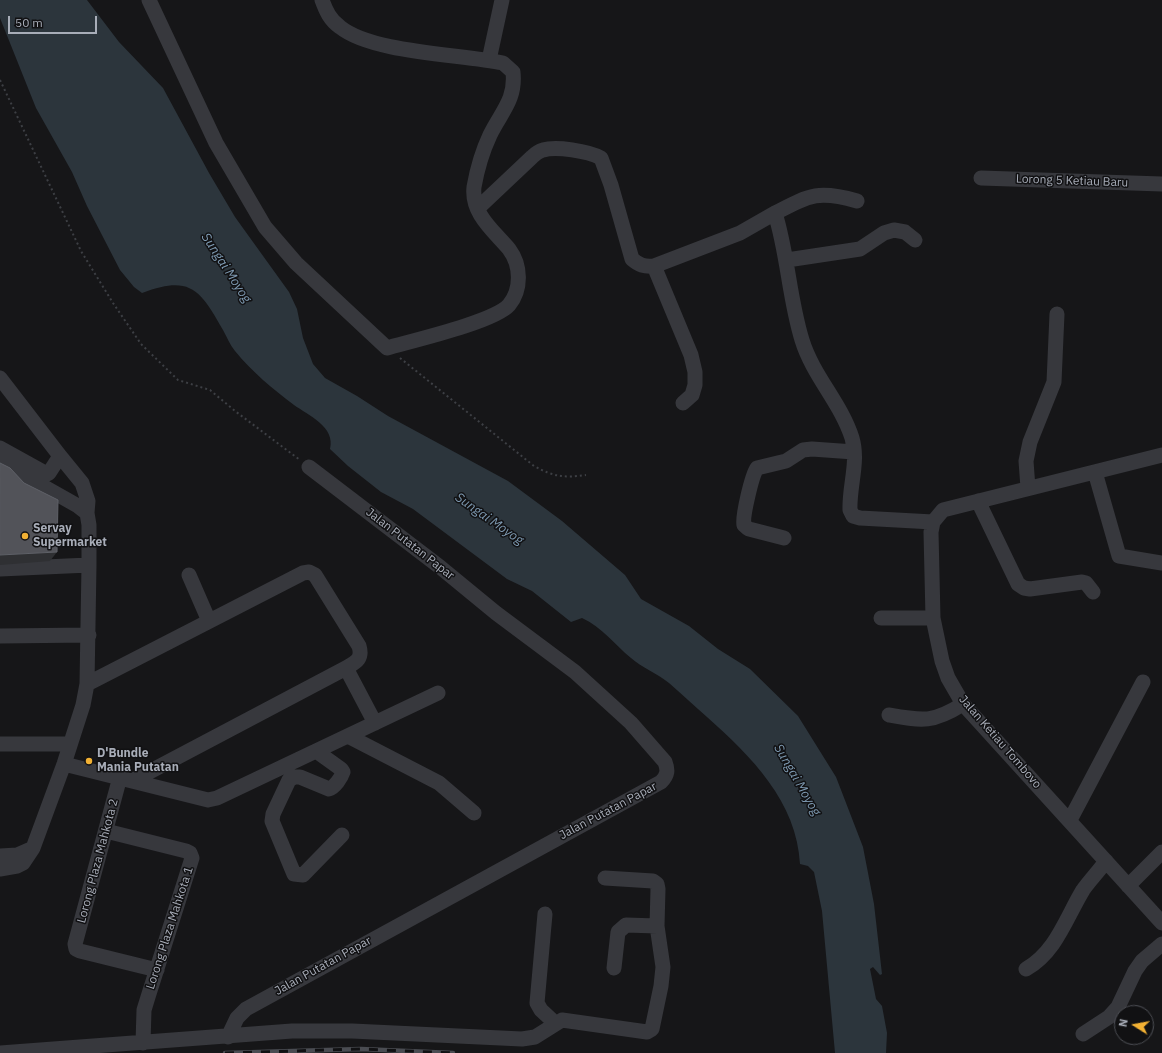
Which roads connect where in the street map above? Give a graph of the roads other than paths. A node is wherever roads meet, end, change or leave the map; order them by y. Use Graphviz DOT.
graph roads {
  1 [pos="149,0"];
  2 [pos="322,0"];
  3 [pos="502,0"];
  4 [pos="489,60"];
  5 [pos="981,178"];
  6 [pos="1162,184"];
  7 [pos="857,201"];
  8 [pos="478,208"];
  9 [pos="775,212"];
  10 [pos="915,240"];
  11 [pos="786,260"];
  12 [pos="654,266"];
  13 [pos="1056,314"];
  14 [pos="0,378"];
  15 [pos="683,403"];
  16 [pos="0,448"];
  17 [pos="854,452"];
  18 [pos="1162,455"];
  19 [pos="60,456"];
  20 [pos="9,462"];
  21 [pos="309,467"];
  22 [pos="1095,472"];
  23 [pos="1028,488"];
  24 [pos="978,500"];
  25 [pos="87,514"];
  26 [pos="933,522"];
  27 [pos="784,538"];
  28 [pos="1162,563"];
  29 [pos="89,565"];
  30 [pos="0,569"];
  31 [pos="189,575"];
  32 [pos="1093,592"];
  33 [pos="881,618"];
  34 [pos="933,618"];
  35 [pos="210,621"];
  36 [pos="89,635"];
  37 [pos="0,636"];
  38 [pos="346,668"];
  39 [pos="1142,682"];
  40 [pos="87,684"];
  41 [pos="438,693"];
  42 [pos="963,704"];
  43 [pos="889,715"];
  44 [pos="375,723"];
  45 [pos="348,736"];
  46 [pos="0,744"];
  47 [pos="70,744"];
  48 [pos="316,751"];
  49 [pos="64,764"];
  50 [pos="127,779"];
  51 [pos="474,813"];
  52 [pos="1070,820"];
  53 [pos="106,831"];
  54 [pos="342,835"];
  55 [pos="33,848"];
  56 [pos="1162,852"];
  57 [pos="0,856"];
  58 [pos="1106,862"];
  59 [pos="0,869"];
  60 [pos="605,878"];
  61 [pos="1128,886"];
  62 [pos="545,914"];
  63 [pos="1162,923"];
  64 [pos="657,926"];
  65 [pos="1162,944"];
  66 [pos="614,968"];
  67 [pos="1026,969"];
  68 [pos="156,970"];
  69 [pos="556,1023"];
  70 [pos="1083,1034"];
  71 [pos="228,1038"];
  72 [pos="143,1043"];
  73 [pos="0,1053"];
  1 -- 8 [label="street"];
  2 -- 4 [label="street"];
  3 -- 4 [label="street"];
  4 -- 8 [label="street"];
  5 -- 6 [label="street, Lorong 5 Ketiau Baru"];
  7 -- 9 [label="street"];
  8 -- 12 [label="street"];
  9 -- 11 [label="street"];
  9 -- 12 [label="street"];
  10 -- 11 [label="street"];
  11 -- 17 [label="street"];
  12 -- 15 [label="street"];
  13 -- 23 [label="street"];
  14 -- 19 [label="street"];
  16 -- 20 [label="street"];
  17 -- 26 [label="street"];
  17 -- 27 [label="street"];
  18 -- 22 [label="street"];
  19 -- 20 [label="street"];
  19 -- 25 [label="street"];
  20 -- 25 [label="street"];
  21 -- 71 [label="street, Jalan Putatan Papar"];
  22 -- 23 [label="street"];
  22 -- 28 [label="street"];
  23 -- 24 [label="street"];
  24 -- 26 [label="street"];
  24 -- 32 [label="street"];
  25 -- 29 [label="street"];
  26 -- 34 [label="street, Jalan Ketiau Tombovo"];
  29 -- 30 [label="street"];
  29 -- 36 [label="street"];
  31 -- 35 [label="street"];
  33 -- 34 [label="street"];
  34 -- 42 [label="street, Jalan Ketiau Tombovo"];
  35 -- 38 [label="street"];
  35 -- 40 [label="street"];
  36 -- 37 [label="street"];
  36 -- 40 [label="street"];
  38 -- 44 [label="street"];
  38 -- 50 [label="street"];
  39 -- 52 [label="street"];
  40 -- 47 [label="street"];
  41 -- 44 [label="street"];
  42 -- 43 [label="street"];
  42 -- 52 [label="street, Jalan Ketiau Tombovo"];
  44 -- 45 [label="street"];
  45 -- 48 [label="street"];
  45 -- 51 [label="street"];
  46 -- 47 [label="street"];
  47 -- 49 [label="street"];
  48 -- 50 [label="street"];
  48 -- 54 [label="street"];
  49 -- 50 [label="street"];
  49 -- 55 [label="street"];
  50 -- 53 [label="street, Lorong Plaza Mahkota 2"];
  52 -- 58 [label="street, Jalan Ketiau Tombovo"];
  53 -- 68 [label="street, Lorong Plaza Mahkota 2"];
  53 -- 68 [label="street, Lorong Plaza Mahkota 1"];
  55 -- 57 [label="street"];
  55 -- 59 [label="street"];
  56 -- 61 [label="street"];
  58 -- 61 [label="street, Jalan Ketiau Tombovo"];
  58 -- 67 [label="street"];
  60 -- 64 [label="street"];
  61 -- 63 [label="street, Jalan Ketiau Tombovo"];
  62 -- 69 [label="street"];
  64 -- 66 [label="street"];
  64 -- 69 [label="street"];
  65 -- 70 [label="street"];
  68 -- 72 [label="street, Lorong Plaza Mahkota 1"];
  69 -- 71 [label="street"];
  71 -- 72 [label="street"];
  72 -- 73 [label="street"];
}
